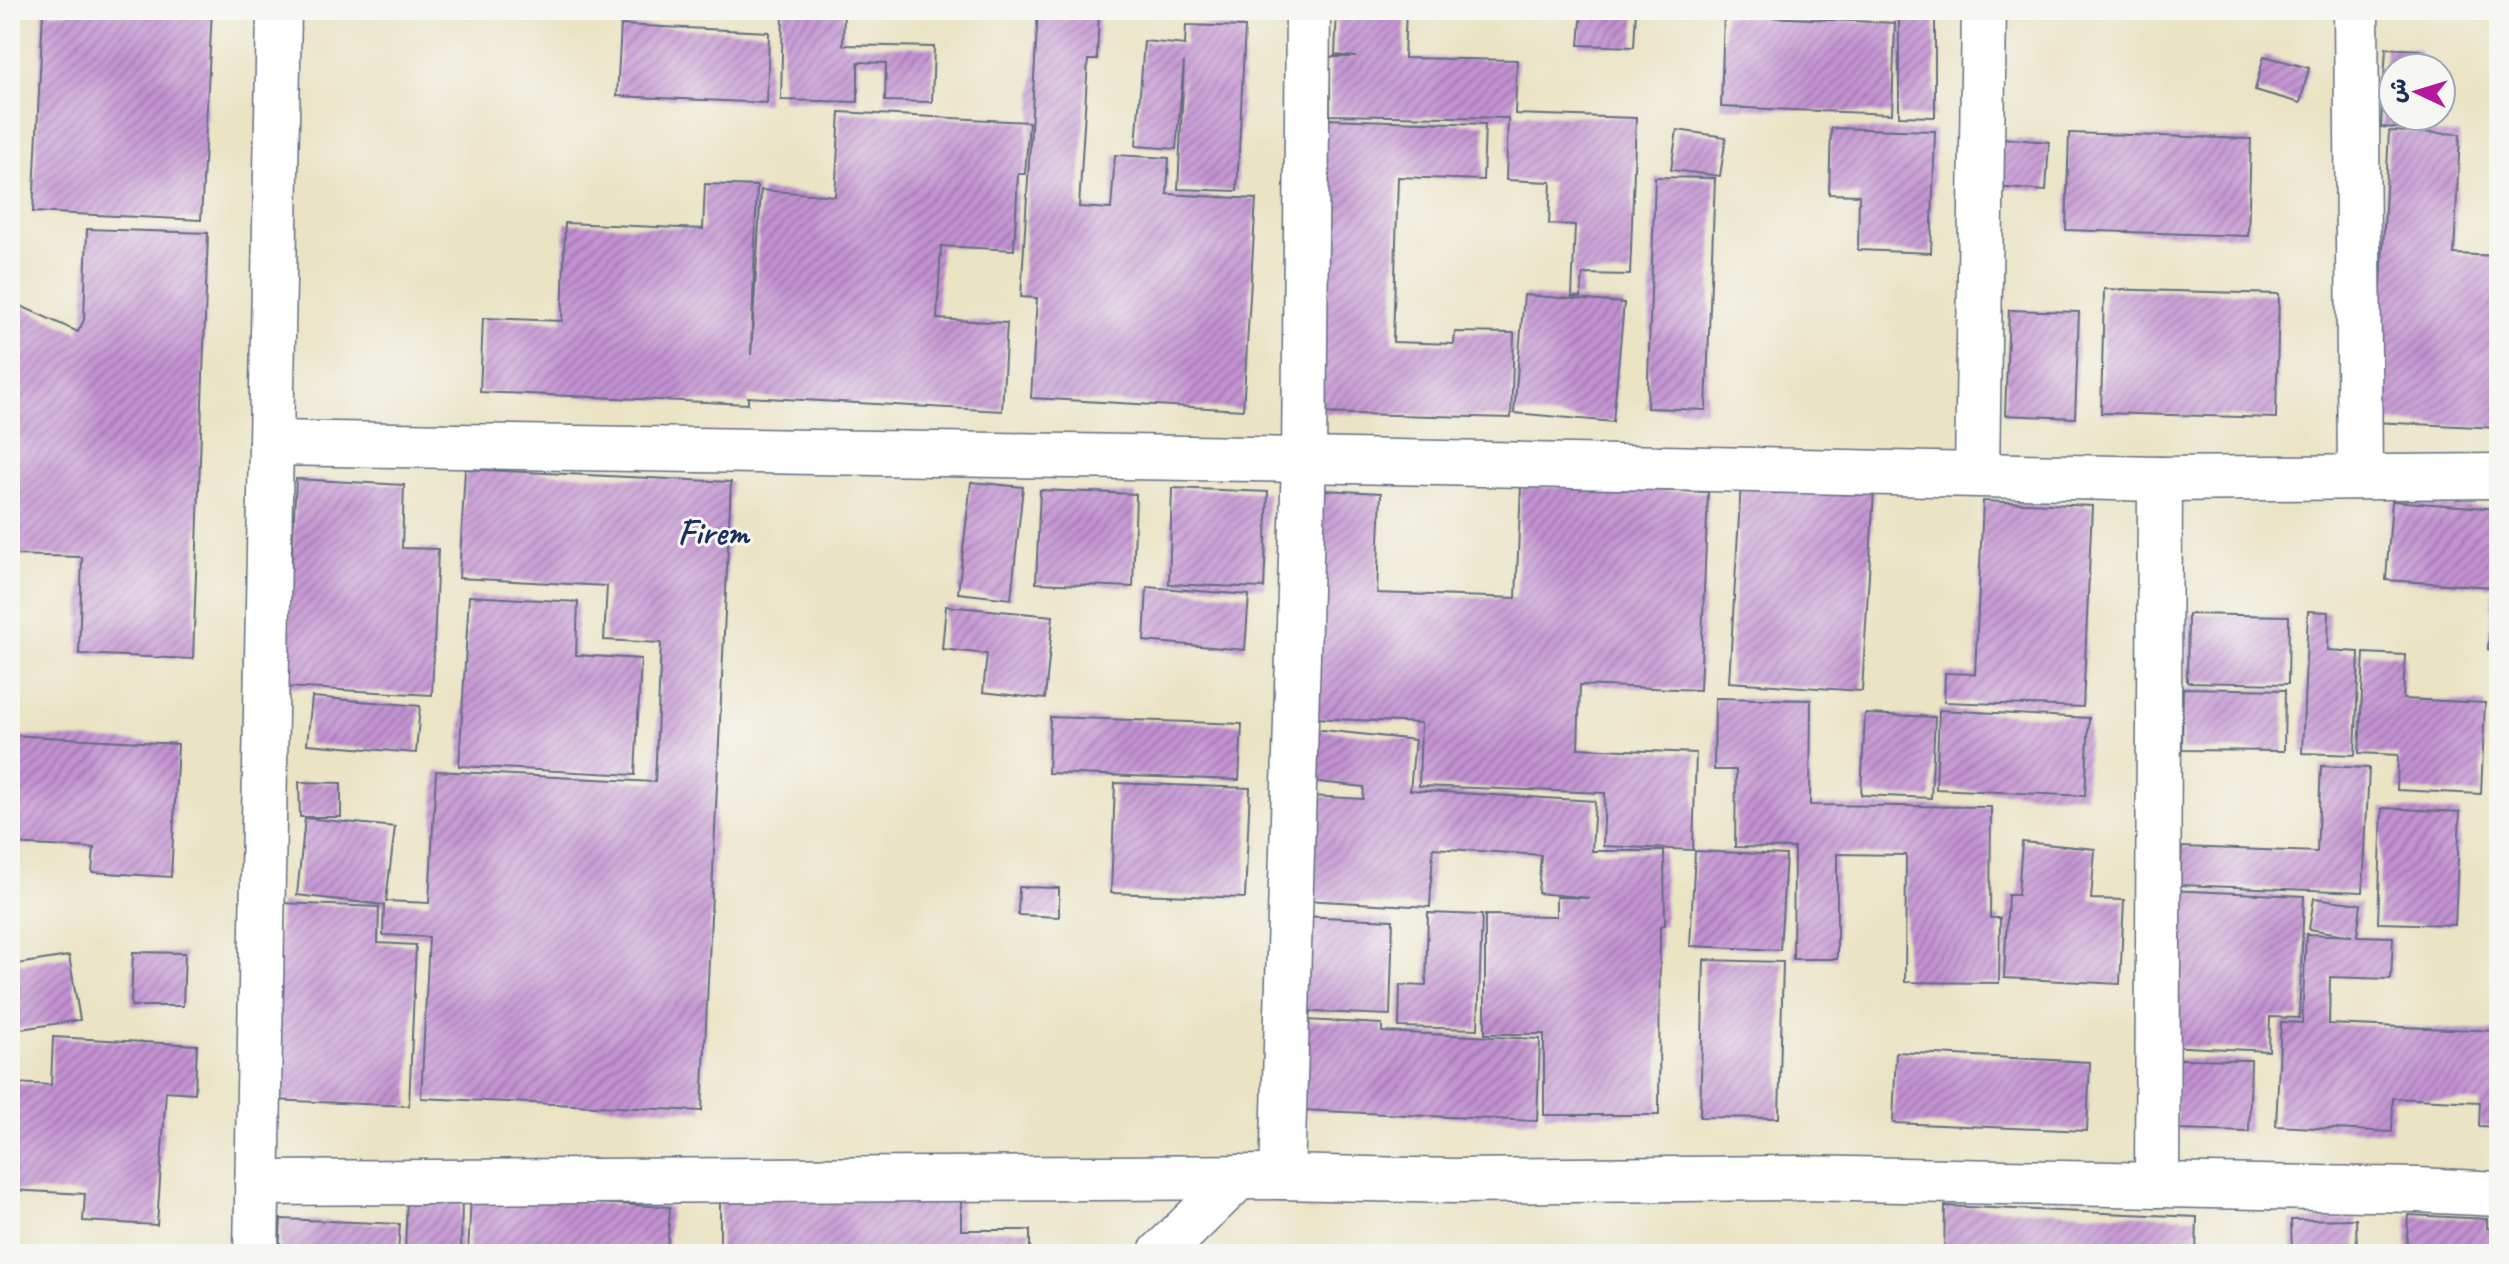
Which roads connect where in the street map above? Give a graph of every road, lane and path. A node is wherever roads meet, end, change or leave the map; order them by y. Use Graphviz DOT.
graph roads {
  1 [pos="279,10"];
  2 [pos="1308,10"];
  3 [pos="1984,10"];
  4 [pos="2356,10"];
  5 [pos="271,443"];
  6 [pos="1304,460"];
  7 [pos="1977,474"];
  8 [pos="2360,476"];
  9 [pos="2499,476"];
  10 [pos="2160,479"];
  11 [pos="1239,1177"];
  12 [pos="1282,1177"];
  13 [pos="257,1183"];
  14 [pos="2157,1185"];
  15 [pos="2499,1194"];
  16 [pos="256,1254"];
  17 [pos="1160,1254"];
  1 -- 5 [label="street"];
  2 -- 6 [label="street"];
  3 -- 7 [label="street"];
  4 -- 8 [label="street"];
  5 -- 6 [label="street"];
  5 -- 13 [label="street"];
  6 -- 7 [label="street"];
  6 -- 12 [label="street"];
  7 -- 10 [label="street"];
  8 -- 9 [label="street"];
  8 -- 10 [label="street"];
  10 -- 14 [label="street"];
  11 -- 12 [label="street"];
  11 -- 13 [label="street"];
  11 -- 17 [label="street"];
  12 -- 14 [label="street"];
  13 -- 16 [label="street"];
  14 -- 15 [label="street"];
}
